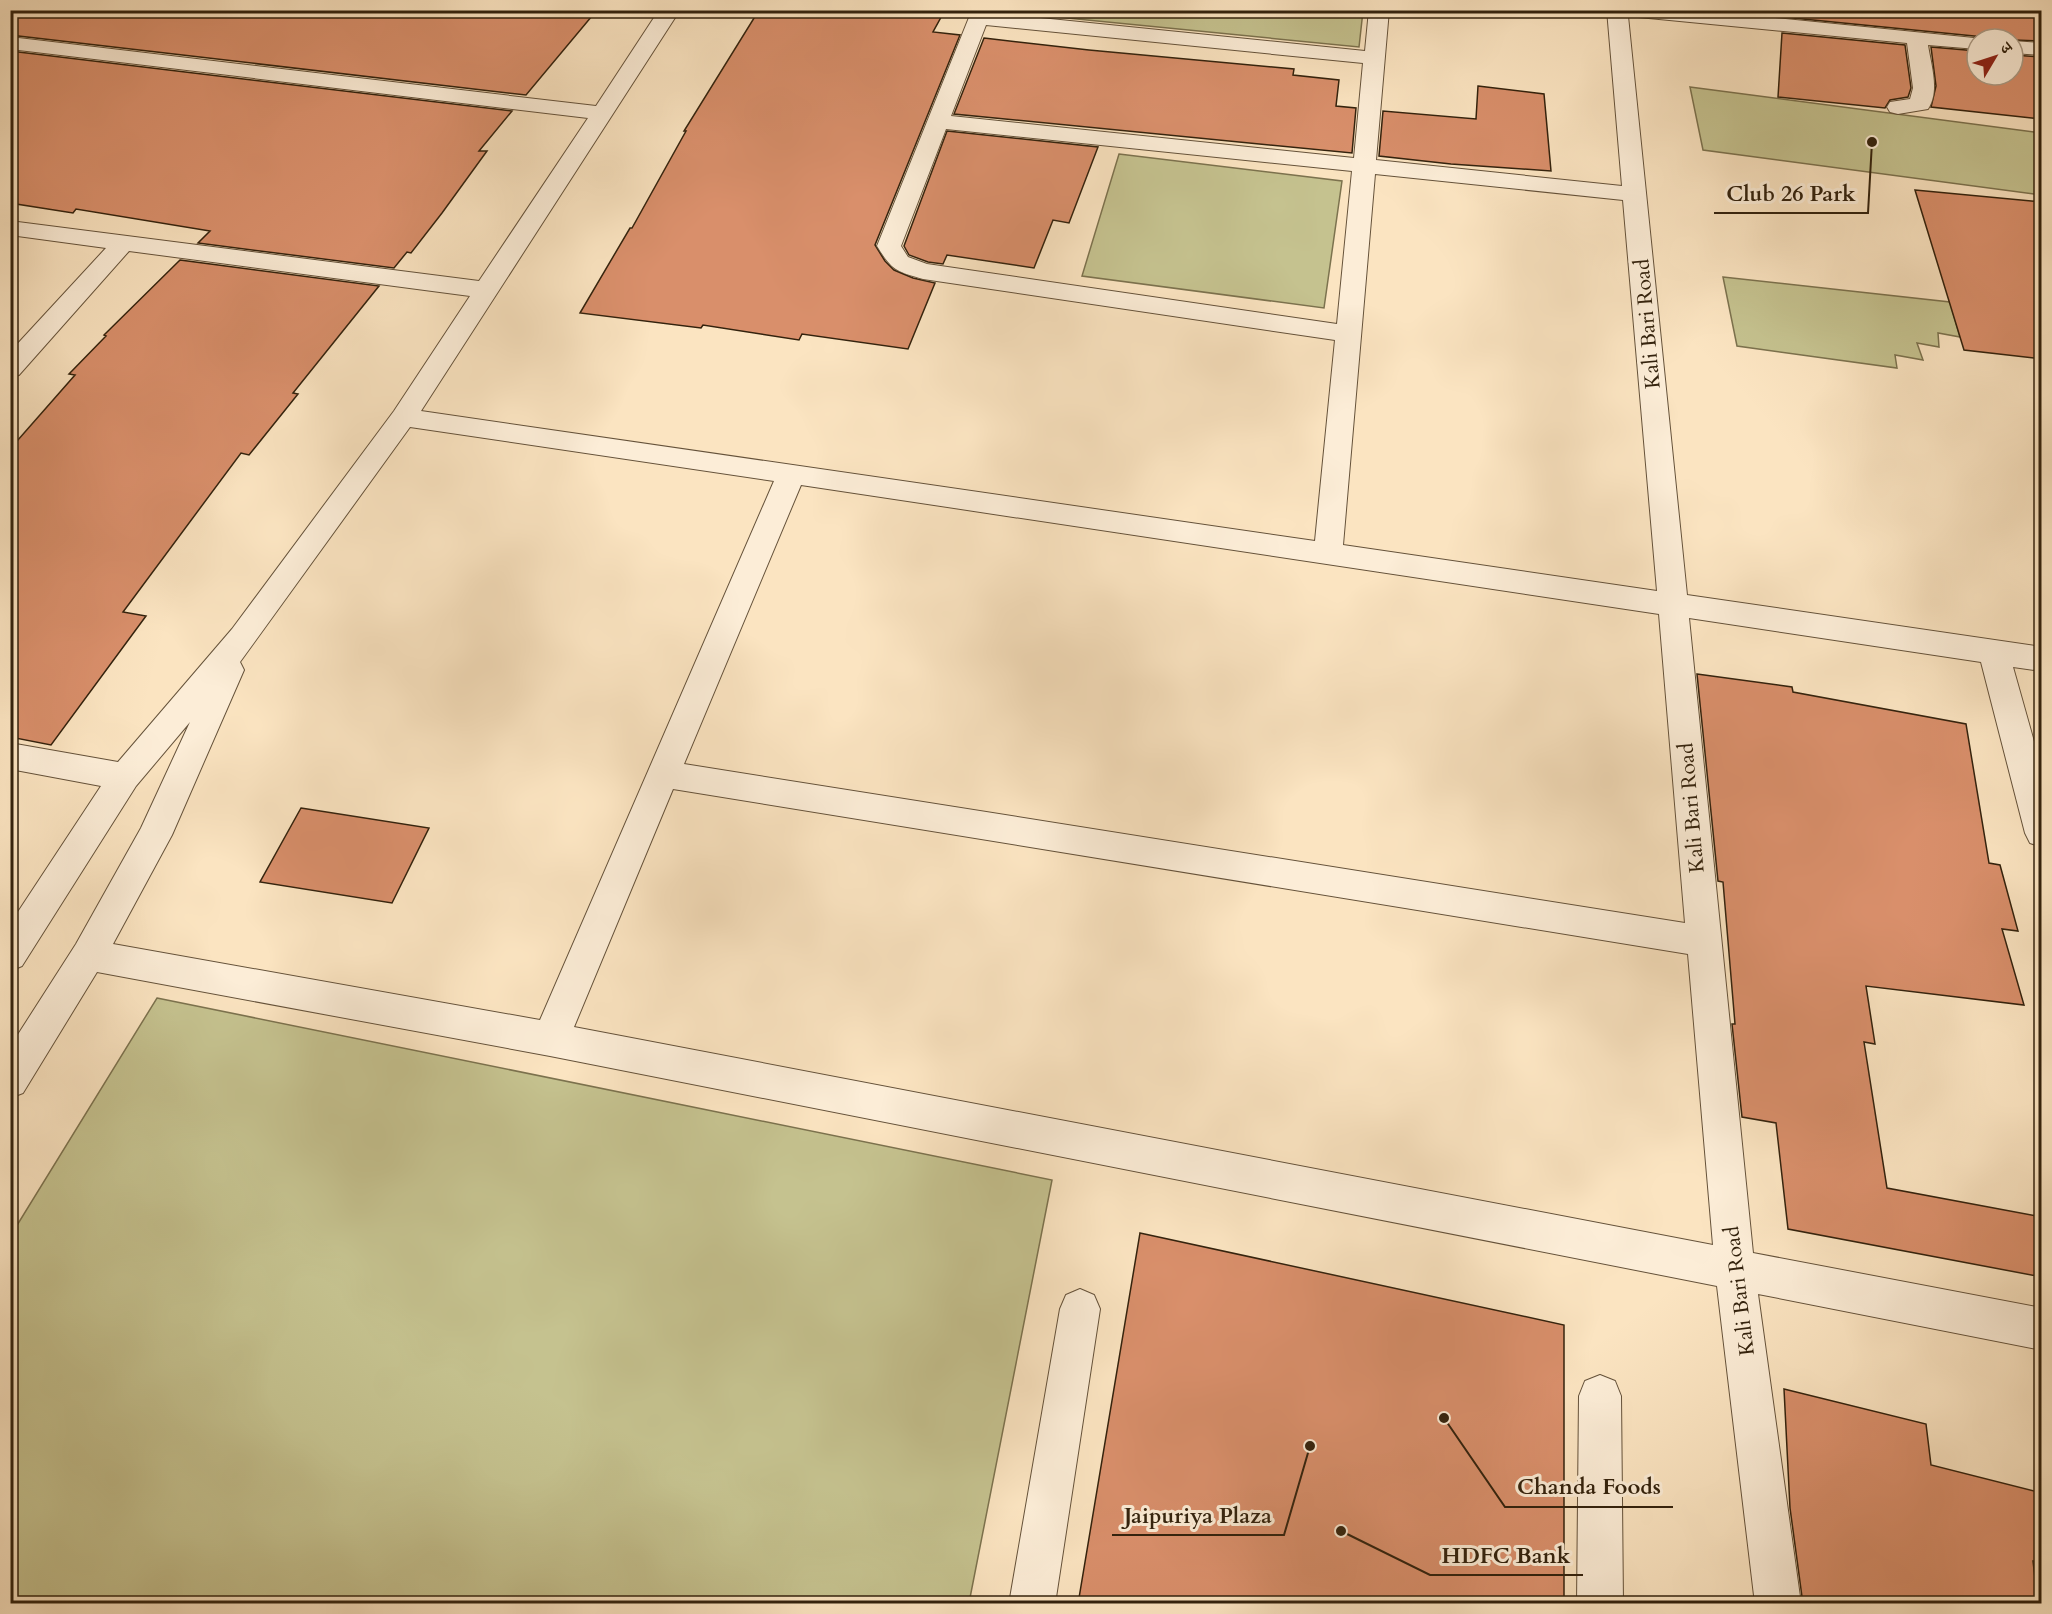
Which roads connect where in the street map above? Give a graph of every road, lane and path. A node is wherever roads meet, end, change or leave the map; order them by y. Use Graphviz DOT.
graph roads {
  1 [pos="670,10"];
  2 [pos="1379,10"];
  3 [pos="1617,10"];
  4 [pos="1624,10"];
  5 [pos="981,14"];
  6 [pos="1917,38"];
  7 [pos="1965,42"];
  8 [pos="10,44"];
  9 [pos="2025,48"];
  10 [pos="2042,49"];
  11 [pos="1375,58"];
  12 [pos="1898,107"];
  13 [pos="603,113"];
  14 [pos="938,121"];
  15 [pos="1364,166"];
  16 [pos="1635,194"];
  17 [pos="10,228"];
  18 [pos="124,242"];
  19 [pos="486,290"];
  20 [pos="1349,334"];
  21 [pos="10,369"];
  22 [pos="403,417"];
  23 [pos="791,475"];
  24 [pos="1328,554"];
  25 [pos="1673,604"];
  26 [pos="243,637"];
  27 [pos="1994,652"];
  28 [pos="2042,659"];
  29 [pos="10,756"];
  30 [pos="663,774"];
  31 [pos="125,777"];
  32 [pos="2042,833"];
  33 [pos="1704,941"];
  34 [pos="10,955"];
  35 [pos="88,955"];
  36 [pos="550,1039"];
  37 [pos="10,1081"];
  38 [pos="1735,1270"];
  39 [pos="1080,1309"];
  40 [pos="2042,1329"];
  41 [pos="1600,1396"];
  42 [pos="1032,1604"];
  43 [pos="1600,1604"];
  44 [pos="1778,1604"];
  1 -- 13 [label="street"];
  2 -- 11 [label="street"];
  3 -- 16 [label="street, Kali Bari Road"];
  4 -- 6 [label="street"];
  5 -- 11 [label="street"];
  5 -- 14 [label="street"];
  6 -- 7 [label="street"];
  6 -- 12 [label="street"];
  8 -- 13 [label="street"];
  9 -- 10 [label="street"];
  11 -- 15 [label="street"];
  13 -- 19 [label="street"];
  14 -- 15 [label="street"];
  14 -- 20 [label="street"];
  15 -- 16 [label="street"];
  15 -- 20 [label="street"];
  16 -- 25 [label="street, Kali Bari Road"];
  17 -- 18 [label="street"];
  18 -- 19 [label="street"];
  18 -- 21 [label="street"];
  19 -- 22 [label="street"];
  20 -- 24 [label="street"];
  22 -- 23 [label="street"];
  22 -- 26 [label="street"];
  23 -- 24 [label="street"];
  23 -- 30 [label="street"];
  24 -- 25 [label="street"];
  25 -- 27 [label="street"];
  25 -- 33 [label="street, Kali Bari Road"];
  26 -- 31 [label="street"];
  26 -- 35 [label="street"];
  27 -- 28 [label="street"];
  27 -- 32 [label="street"];
  29 -- 31 [label="street"];
  30 -- 33 [label="street"];
  30 -- 36 [label="street"];
  31 -- 34 [label="street"];
  33 -- 38 [label="street, Kali Bari Road"];
  35 -- 36 [label="street"];
  35 -- 37 [label="street"];
  36 -- 38 [label="street"];
  38 -- 40 [label="street"];
  38 -- 44 [label="street, Kali Bari Road"];
  39 -- 42 [label="street"];
  41 -- 43 [label="street"];
}
